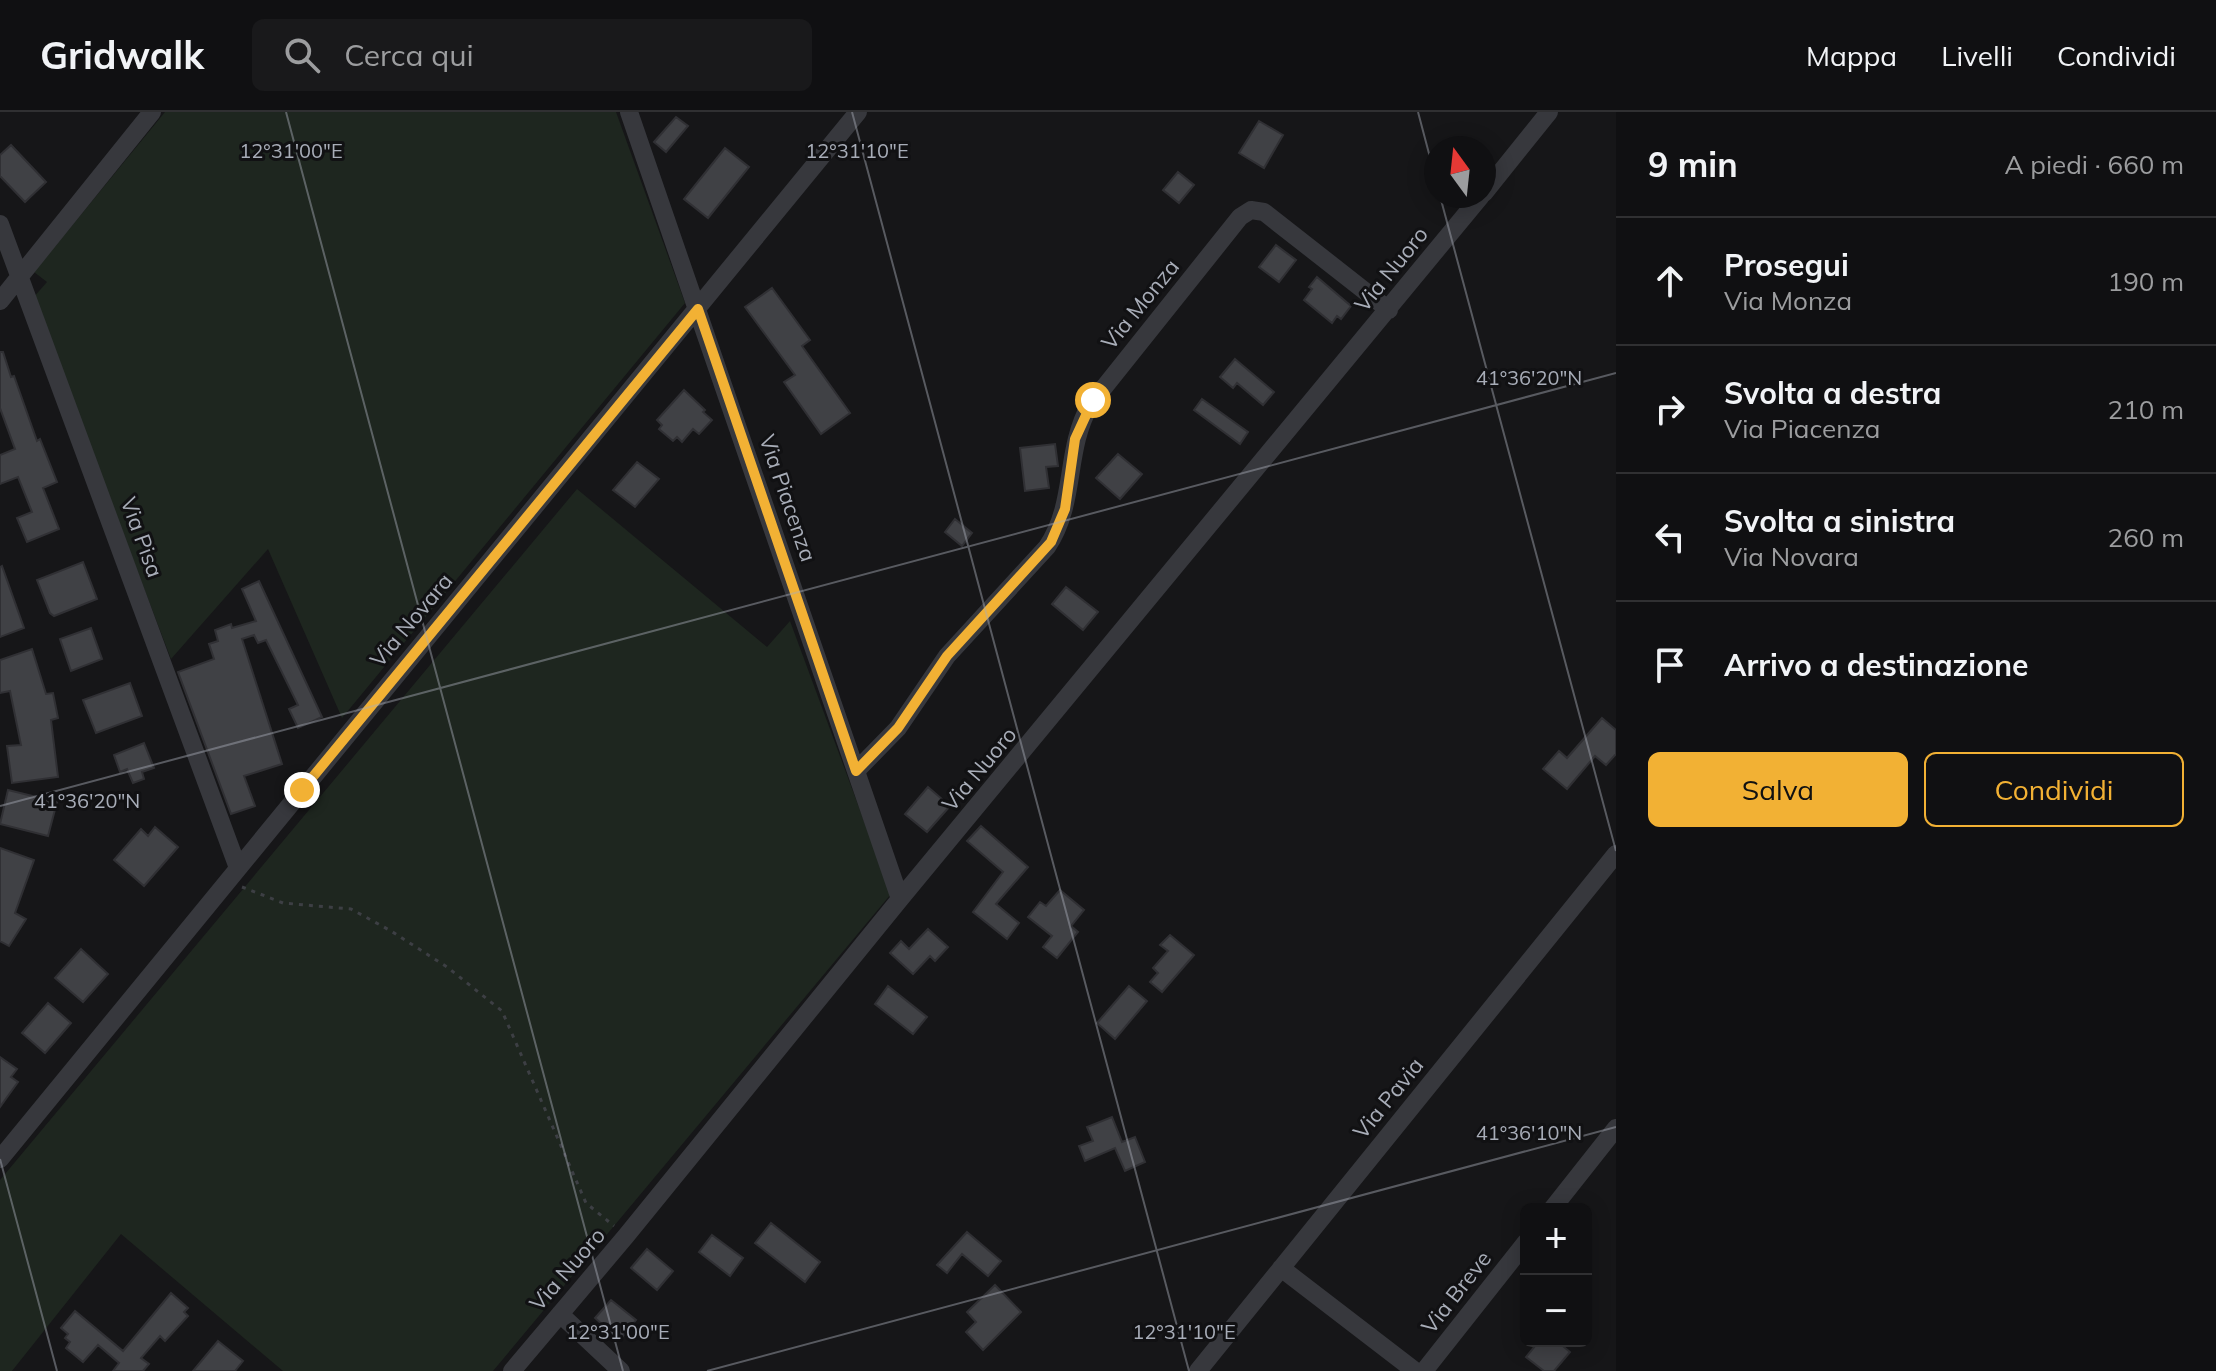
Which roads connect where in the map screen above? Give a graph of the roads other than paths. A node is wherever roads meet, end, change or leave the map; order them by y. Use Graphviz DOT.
graph roads {
  1 [pos="152,112"];
  2 [pos="629,112"];
  3 [pos="858,112"];
  4 [pos="1549,112"];
  5 [pos="1496,178"];
  6 [pos="1472,208"];
  7 [pos="0,224"];
  8 [pos="20,277"];
  9 [pos="0,301"];
  10 [pos="698,309"];
  11 [pos="1389,310"];
  12 [pos="856,771"];
  13 [pos="1616,854"];
  14 [pos="234,874"];
  15 [pos="900,899"];
  16 [pos="1616,1128"];
  17 [pos="0,1159"];
  18 [pos="1557,1203"];
  19 [pos="1520,1250"];
  20 [pos="1281,1268"];
  21 [pos="560,1314"];
  22 [pos="512,1371"];
  23 [pos="621,1371"];
  24 [pos="1198,1371"];
  25 [pos="1415,1371"];
  26 [pos="1424,1371"];
  1 -- 8 [label="street"];
  2 -- 10 [label="street, Via Piacenza"];
  3 -- 10 [label="street, Via Novara"];
  4 -- 5 [label="street, Via Nuoro"];
  6 -- 11 [label="street, Via Nuoro"];
  7 -- 8 [label="street, Via Pisa"];
  8 -- 9 [label="street"];
  8 -- 14 [label="street, Via Pisa"];
  10 -- 12 [label="street, Via Piacenza"];
  10 -- 14 [label="street, Via Novara"];
  11 -- 12 [label="street, Via Monza"];
  11 -- 15 [label="street, Via Nuoro"];
  12 -- 15 [label="street, Via Piacenza"];
  13 -- 20 [label="street, Via Pavia"];
  14 -- 17 [label="street, Via Novara"];
  15 -- 21 [label="street, Via Nuoro"];
  16 -- 18 [label="street"];
  19 -- 26 [label="street, Via Breve"];
  20 -- 24 [label="street, Via Pavia"];
  20 -- 25 [label="street"];
  21 -- 22 [label="street, Via Nuoro"];
  21 -- 23 [label="street"];
}
